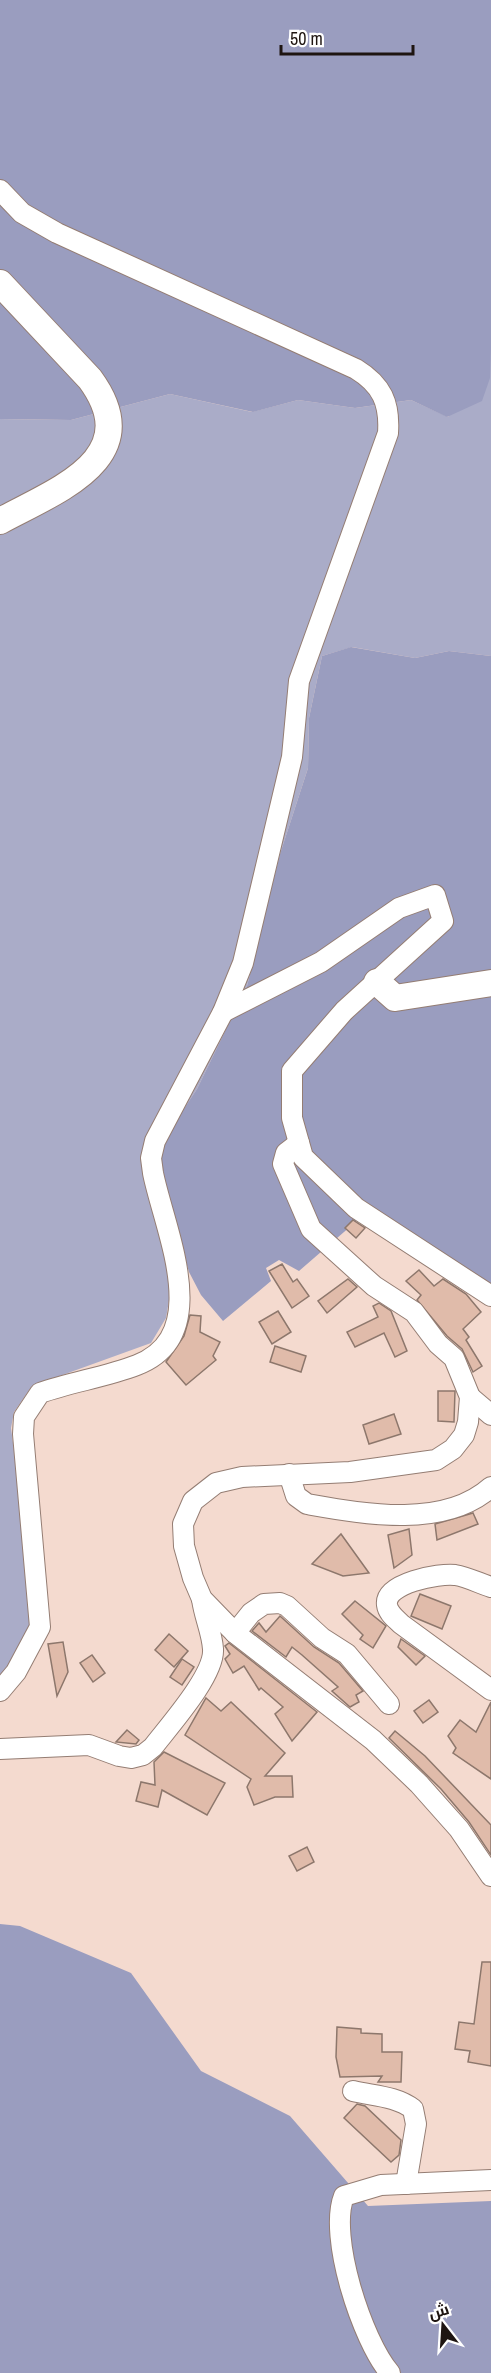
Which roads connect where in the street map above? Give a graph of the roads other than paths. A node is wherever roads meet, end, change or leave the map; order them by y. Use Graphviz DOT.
graph roads {
  1 [pos="0,190"];
  2 [pos="0,283"];
  3 [pos="0,521"];
  4 [pos="377,982"];
  5 [pos="491,983"];
  6 [pos="223,1012"];
  7 [pos="299,1143"];
  8 [pos="491,1296"];
  9 [pos="470,1397"];
  10 [pos="491,1415"];
  11 [pos="289,1474"];
  12 [pos="491,1486"];
  13 [pos="491,1587"];
  14 [pos="202,1599"];
  15 [pos="236,1633"];
  16 [pos="491,1690"];
  17 [pos="0,1691"];
  18 [pos="389,1704"];
  19 [pos="0,1749"];
  20 [pos="491,1876"];
  21 [pos="353,2091"];
  22 [pos="491,2180"];
  23 [pos="406,2184"];
  24 [pos="390,2373"];
  1 -- 6 [label="street"];
  2 -- 3 [label="street"];
  4 -- 5 [label="street"];
  4 -- 6 [label="street"];
  4 -- 7 [label="street"];
  6 -- 17 [label="street"];
  7 -- 8 [label="street"];
  7 -- 9 [label="street"];
  9 -- 10 [label="street"];
  9 -- 11 [label="street"];
  11 -- 12 [label="street"];
  11 -- 14 [label="street"];
  13 -- 16 [label="street"];
  14 -- 15 [label="street"];
  14 -- 19 [label="street"];
  15 -- 18 [label="street"];
  15 -- 20 [label="street"];
  21 -- 23 [label="street"];
  22 -- 23 [label="street"];
  23 -- 24 [label="street"];
}
